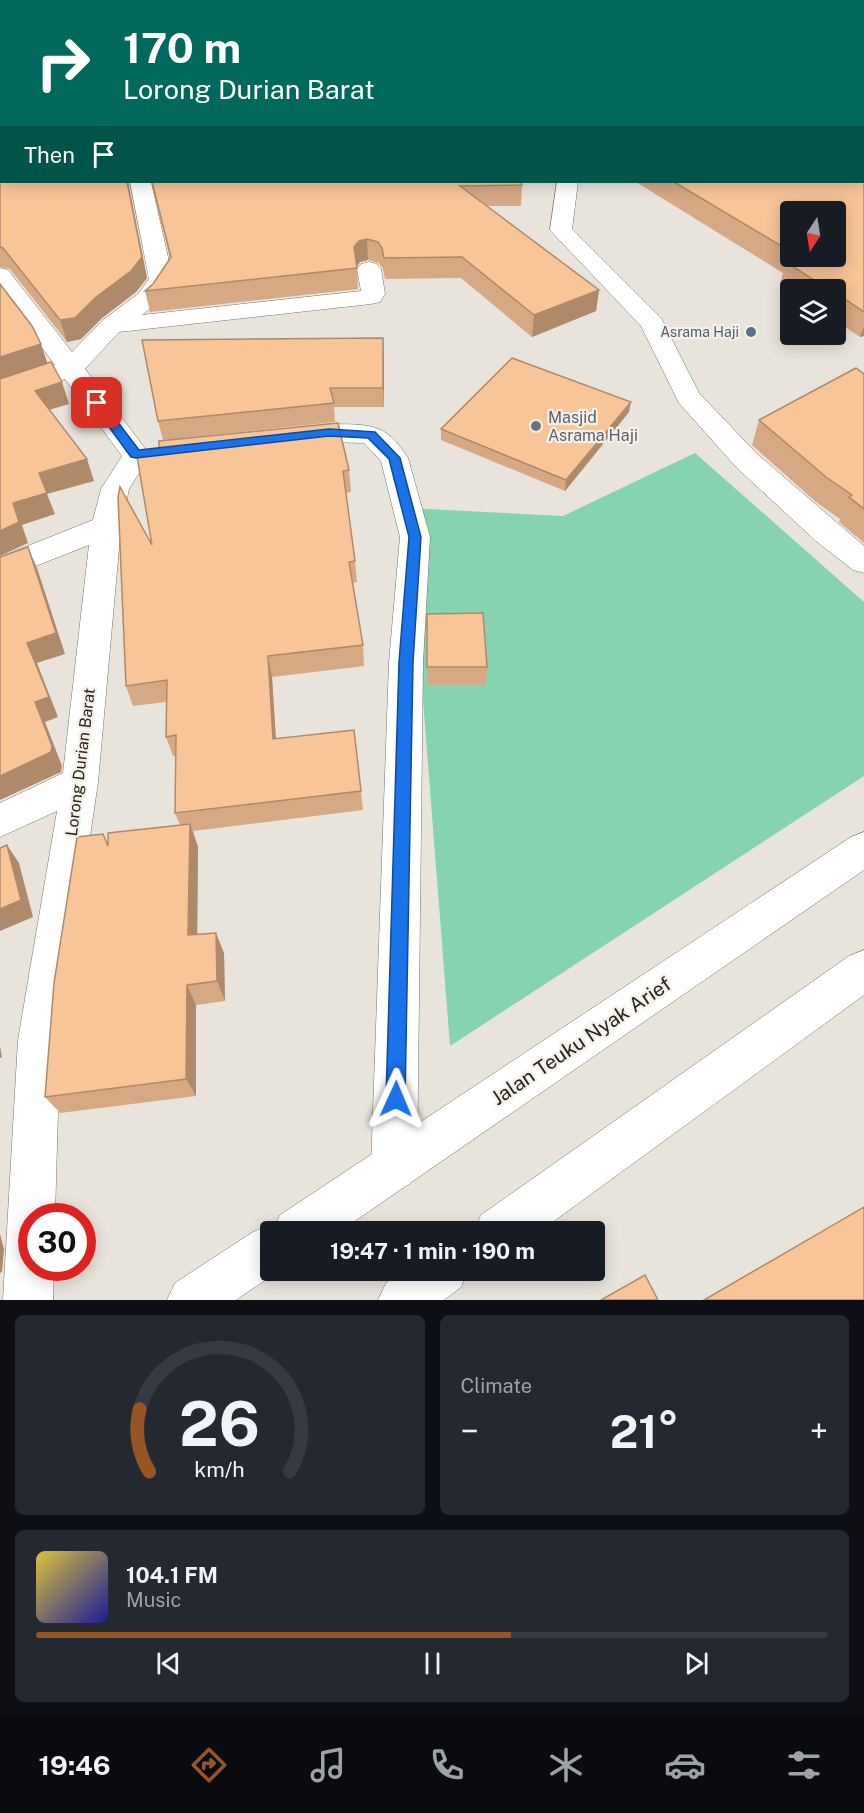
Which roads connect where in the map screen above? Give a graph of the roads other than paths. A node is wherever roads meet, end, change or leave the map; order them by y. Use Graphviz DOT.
graph roads {
  1 [pos="140,183"];
  2 [pos="567,183"];
  3 [pos="369,269"];
  4 [pos="0,275"];
  5 [pos="112,325"];
  6 [pos="70,368"];
  7 [pos="0,393"];
  8 [pos="261,441"];
  9 [pos="106,526"];
  10 [pos="864,562"];
  11 [pos="0,569"];
  12 [pos="80,782"];
  13 [pos="0,821"];
  14 [pos="864,849"];
  15 [pos="864,970"];
  16 [pos="394,1168"];
  17 [pos="314,1221"];
  18 [pos="513,1221"];
  19 [pos="260,1256"];
  20 [pos="28,1300"];
  21 [pos="192,1300"];
  1 -- 5 [label="main road"];
  2 -- 10 [label="main road"];
  3 -- 5 [label="main road"];
  4 -- 6 [label="main road, Lorong Durian Barat"];
  5 -- 6 [label="main road"];
  6 -- 7 [label="main road"];
  6 -- 9 [label="main road, Lorong Durian Barat"];
  8 -- 16 [label="main road"];
  9 -- 11 [label="main road"];
  9 -- 12 [label="main road, Lorong Durian Barat"];
  12 -- 13 [label="main road"];
  12 -- 20 [label="main road, Lorong Durian Barat"];
  14 -- 16 [label="main road, Jalan Teuku Nyak Arief"];
  15 -- 18 [label="main road"];
  16 -- 17 [label="main road, Jalan Teuku Nyak Arief"];
  19 -- 21 [label="main road"];
}
